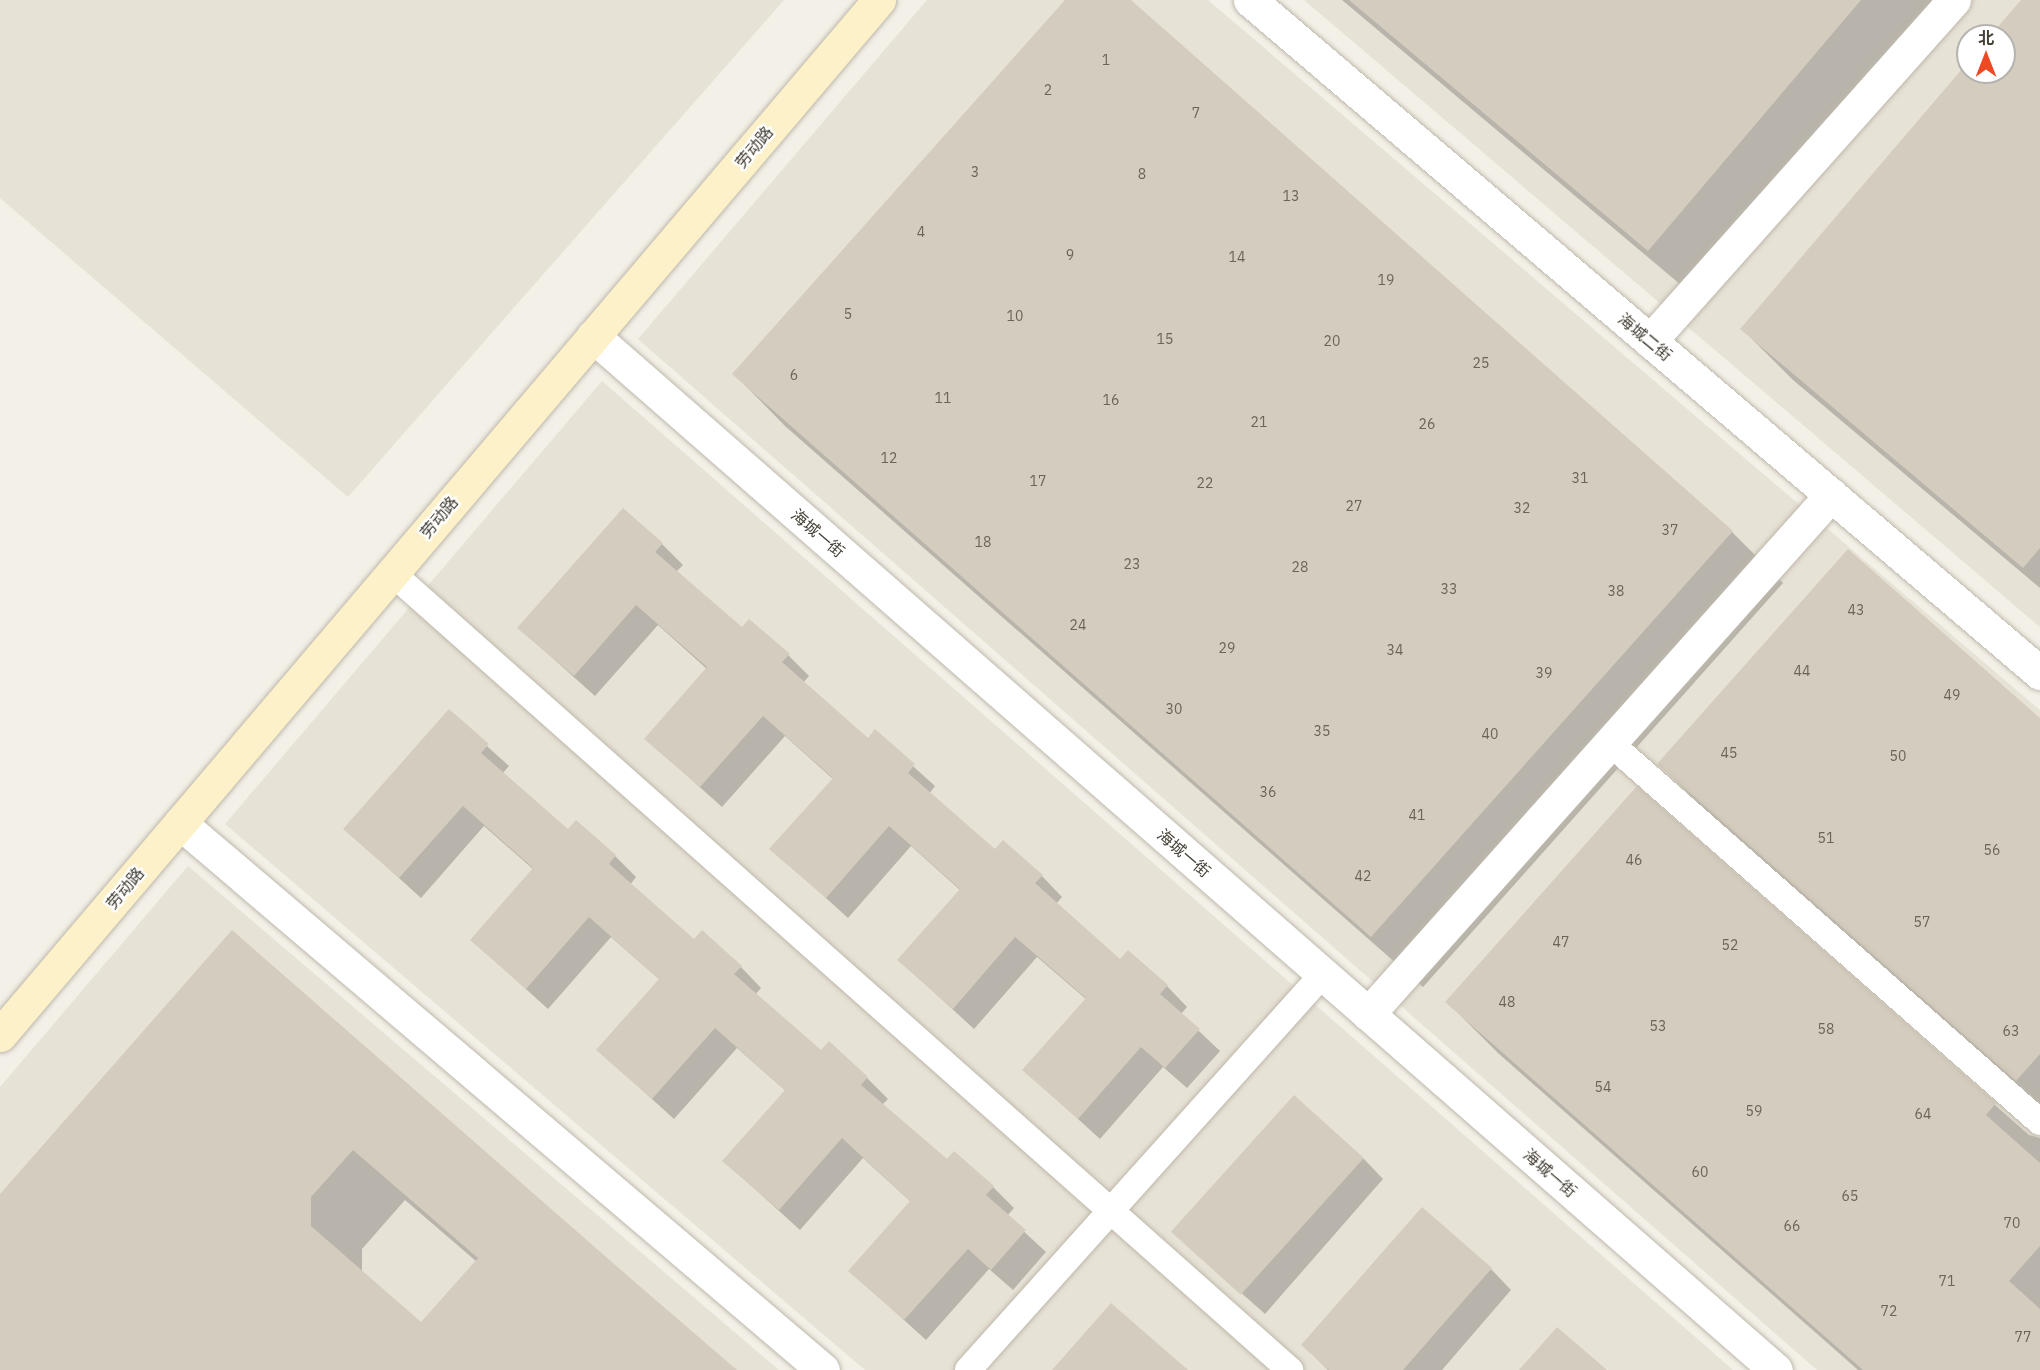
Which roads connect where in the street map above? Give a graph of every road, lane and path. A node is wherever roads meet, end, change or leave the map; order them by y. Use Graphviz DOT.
graph roads {
  1 [pos="879,0"];
  2 [pos="1250,0"];
  3 [pos="1954,0"];
  4 [pos="593,336"];
  5 [pos="1650,341"];
  6 [pos="1831,495"];
  7 [pos="392,573"];
  8 [pos="2040,673"];
  9 [pos="1610,742"];
  10 [pos="180,823"];
  11 [pos="1323,974"];
  12 [pos="1368,1014"];
  13 [pos="0,1035"];
  14 [pos="2040,1122"];
  15 [pos="1111,1211"];
  16 [pos="823,1370"];
  17 [pos="968,1370"];
  18 [pos="1290,1370"];
  19 [pos="1776,1370"];
  1 -- 4 [label="street, 劳动路"];
  2 -- 5 [label="street, 海城二街"];
  3 -- 5 [label="street"];
  4 -- 7 [label="street, 劳动路"];
  4 -- 11 [label="street, 海城一街"];
  5 -- 6 [label="street, 海城二街"];
  6 -- 8 [label="street, 海城二街"];
  6 -- 9 [label="street"];
  7 -- 10 [label="street, 劳动路"];
  7 -- 15 [label="lane"];
  9 -- 12 [label="street"];
  9 -- 14 [label="lane"];
  10 -- 13 [label="street, 劳动路"];
  10 -- 16 [label="street"];
  11 -- 12 [label="street, 海城一街"];
  11 -- 15 [label="lane"];
  12 -- 19 [label="street, 海城一街"];
  15 -- 17 [label="lane"];
  15 -- 18 [label="lane"];
}
